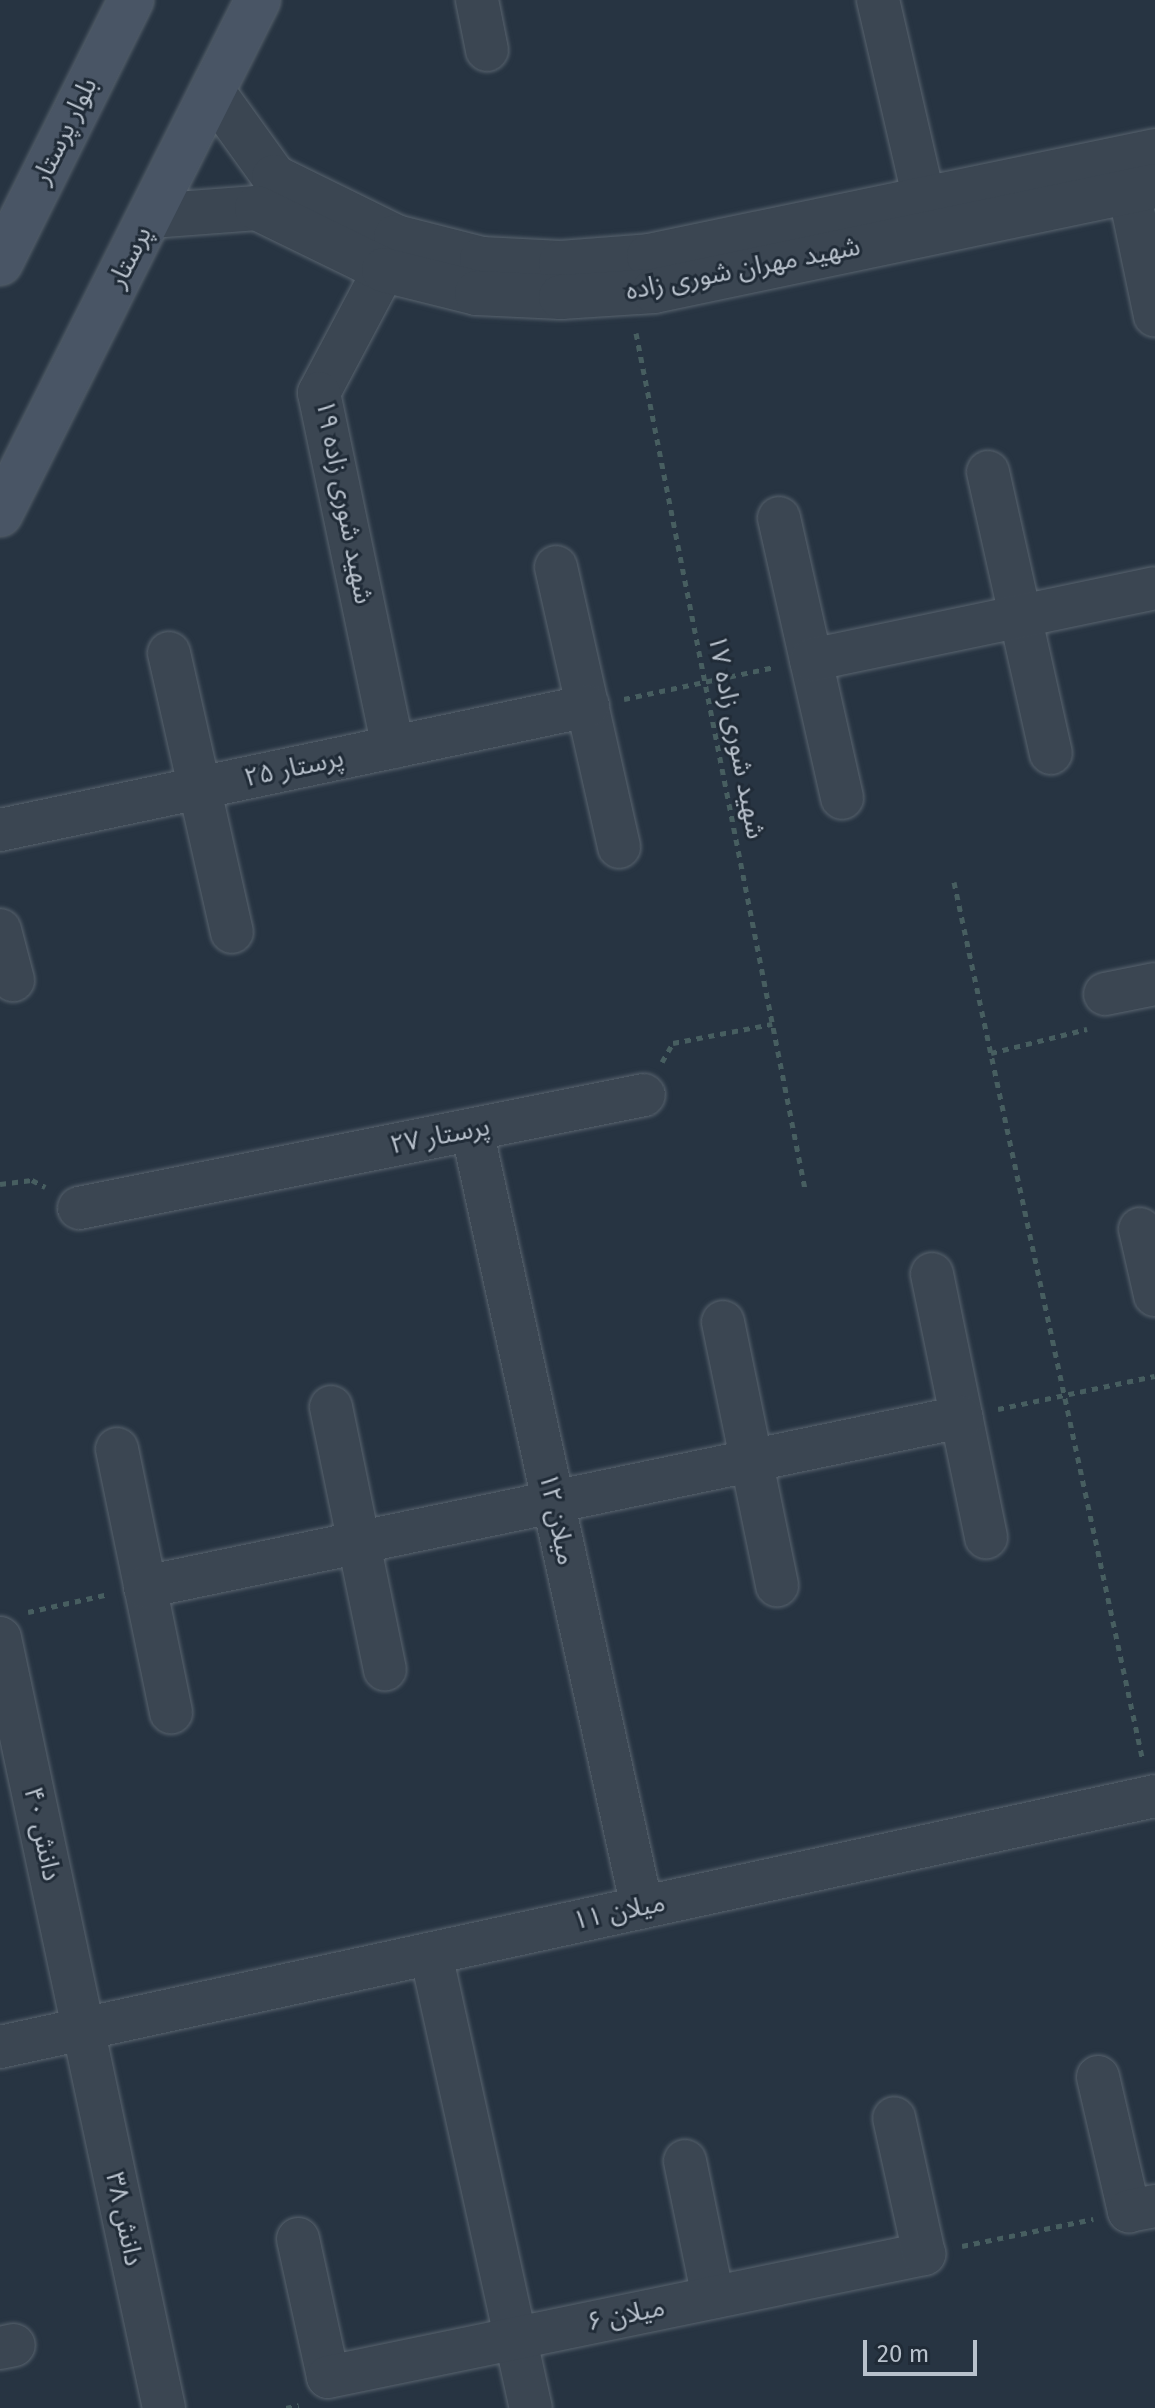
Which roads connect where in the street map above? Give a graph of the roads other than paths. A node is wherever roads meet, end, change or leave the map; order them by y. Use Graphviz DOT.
graph roads {
  1 [pos="131,0"];
  2 [pos="258,0"];
  3 [pos="477,0"];
  4 [pos="878,0"];
  5 [pos="487,50"];
  6 [pos="213,92"];
  7 [pos="1140,171"];
  8 [pos="924,199"];
  9 [pos="151,216"];
  10 [pos="0,263"];
  11 [pos="384,270"];
  12 [pos="1155,316"];
  13 [pos="988,472"];
  14 [pos="0,514"];
  15 [pos="779,518"];
  16 [pos="556,567"];
  17 [pos="1155,588"];
  18 [pos="1020,616"];
  19 [pos="169,653"];
  20 [pos="811,660"];
  21 [pos="588,706"];
  22 [pos="393,747"];
  23 [pos="1051,753"];
  24 [pos="199,788"];
  25 [pos="842,798"];
  26 [pos="0,830"];
  27 [pos="619,847"];
  28 [pos="0,930"];
  29 [pos="232,932"];
  30 [pos="13,980"];
  31 [pos="1155,984"];
  32 [pos="1105,994"];
  33 [pos="644,1095"];
  34 [pos="472,1130"];
  35 [pos="79,1208"];
  36 [pos="1140,1229"];
  37 [pos="932,1274"];
  38 [pos="1155,1295"];
  39 [pos="723,1322"];
  40 [pos="331,1407"];
  41 [pos="961,1417"];
  42 [pos="117,1449"];
  43 [pos="752,1461"];
  44 [pos="553,1502"];
  45 [pos="986,1538"];
  46 [pos="359,1542"];
  47 [pos="777,1586"];
  48 [pos="145,1587"];
  49 [pos="7,1626"];
  50 [pos="385,1670"];
  51 [pos="171,1713"];
  52 [pos="1153,1796"];
  53 [pos="642,1908"];
  54 [pos="431,1954"];
  55 [pos="84,2029"];
  56 [pos="0,2047"];
  57 [pos="1098,2077"];
  58 [pos="894,2118"];
  59 [pos="685,2161"];
  60 [pos="1142,2208"];
  61 [pos="298,2239"];
  62 [pos="713,2297"];
  63 [pos="515,2338"];
  64 [pos="164,2408"];
  65 [pos="531,2408"];
  1 -- 10 [label="main road, بلوار پرستار"];
  2 -- 6 [label="main road, پرستار"];
  3 -- 5 [label="street"];
  4 -- 8 [label="street"];
  6 -- 8 [label="street, شهید مهران شوری زاده"];
  6 -- 9 [label="main road, پرستار"];
  7 -- 8 [label="street, شهید مهران شوری زاده"];
  7 -- 11 [label="street, شهید مهران شوری زاده"];
  7 -- 12 [label="street"];
  9 -- 11 [label="street, شهید مهران شوری زاده"];
  9 -- 14 [label="main road, پرستار"];
  11 -- 22 [label="street, شهید شوری زاده ۱۹"];
  13 -- 18 [label="street"];
  15 -- 20 [label="street"];
  16 -- 21 [label="street"];
  17 -- 18 [label="street"];
  18 -- 20 [label="street"];
  18 -- 23 [label="street"];
  19 -- 24 [label="street"];
  20 -- 25 [label="street"];
  21 -- 22 [label="street, پرستار ۲۵"];
  21 -- 27 [label="street"];
  22 -- 24 [label="street, پرستار ۲۵"];
  24 -- 26 [label="street, پرستار ۲۵"];
  24 -- 29 [label="street"];
  28 -- 30 [label="street"];
  31 -- 32 [label="street"];
  33 -- 34 [label="street, پرستار ۲۷"];
  34 -- 35 [label="street, پرستار ۲۷"];
  34 -- 44 [label="street, میلان ۱۲"];
  36 -- 38 [label="street"];
  37 -- 41 [label="street"];
  39 -- 43 [label="street"];
  40 -- 46 [label="street"];
  41 -- 43 [label="street"];
  41 -- 45 [label="street"];
  42 -- 48 [label="street"];
  43 -- 44 [label="street"];
  43 -- 47 [label="street"];
  44 -- 46 [label="street"];
  44 -- 53 [label="street, میلان ۱۲"];
  46 -- 48 [label="street"];
  46 -- 50 [label="street"];
  48 -- 51 [label="street"];
  49 -- 55 [label="street, دانش ۴۰"];
  52 -- 53 [label="street, میلان ۱۱"];
  53 -- 54 [label="street, میلان ۱۱"];
  54 -- 55 [label="street, میلان ۱۱"];
  54 -- 63 [label="street"];
  55 -- 56 [label="street, میلان ۱۱"];
  55 -- 64 [label="street, دانش ۳۸"];
  57 -- 60 [label="street"];
  58 -- 62 [label="street, میلان ۶"];
  59 -- 62 [label="street"];
  61 -- 63 [label="street, میلان ۶"];
  62 -- 63 [label="street, میلان ۶"];
  63 -- 65 [label="street"];
}
